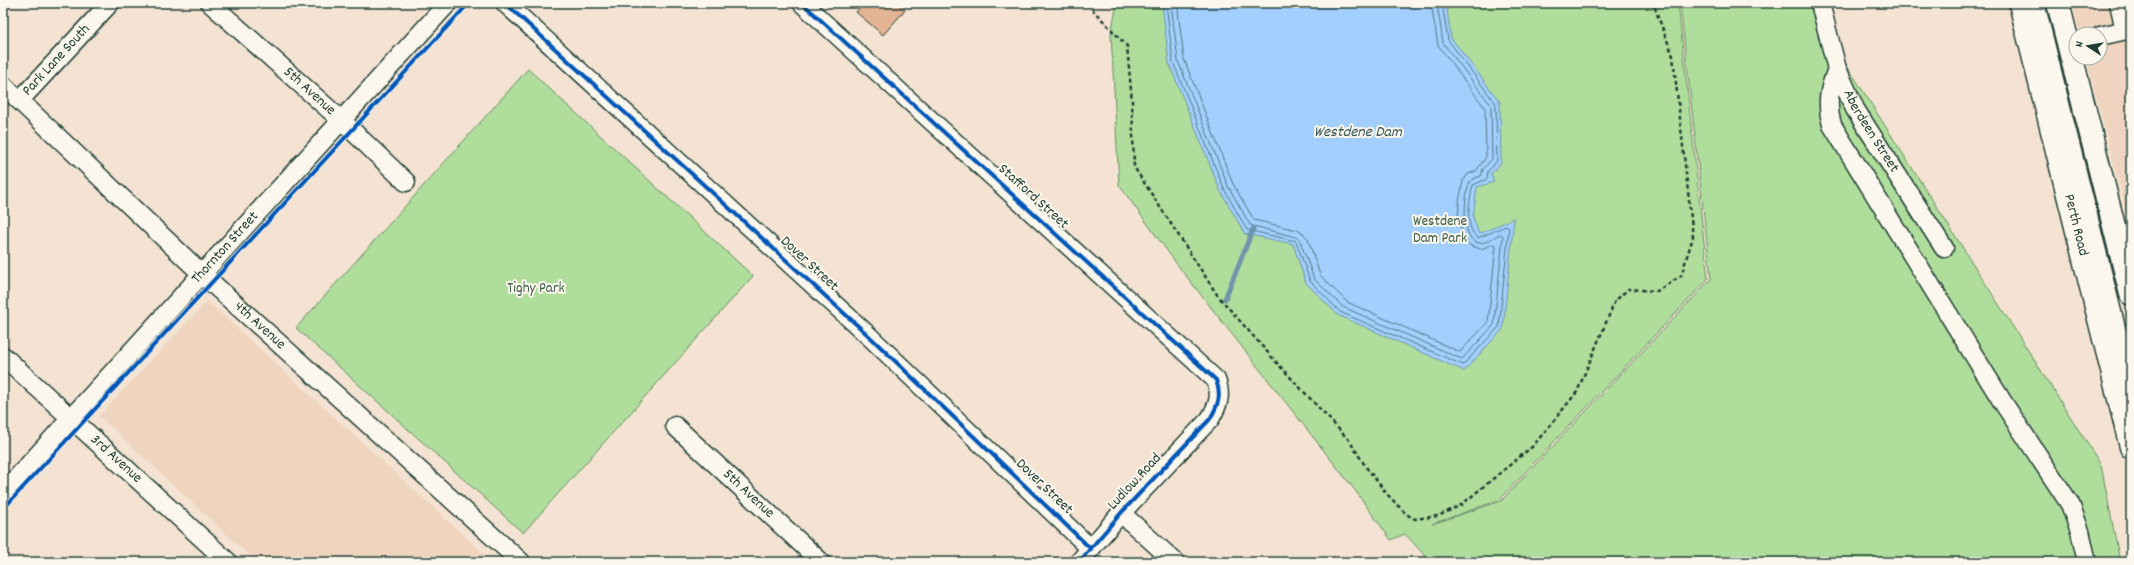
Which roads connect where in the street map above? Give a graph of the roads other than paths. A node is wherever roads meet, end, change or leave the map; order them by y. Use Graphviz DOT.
graph roads {
  1 [pos="110,3"];
  2 [pos="210,3"];
  3 [pos="448,3"];
  4 [pos="505,3"];
  5 [pos="802,3"];
  6 [pos="1820,3"];
  7 [pos="2020,3"];
  8 [pos="2035,3"];
  9 [pos="2058,3"];
  10 [pos="2119,3"];
  11 [pos="2128,29"];
  12 [pos="2068,32"];
  13 [pos="2108,34"];
  14 [pos="2077,66"];
  15 [pos="1837,69"];
  16 [pos="3,85"];
  17 [pos="20,100"];
  18 [pos="341,120"];
  19 [pos="406,182"];
  20 [pos="1944,248"];
  21 [pos="202,274"];
  22 [pos="2131,294"];
  23 [pos="3,356"];
  24 [pos="2131,388"];
  25 [pos="71,418"];
  26 [pos="1210,419"];
  27 [pos="675,426"];
  28 [pos="2131,447"];
  29 [pos="3,493"];
  30 [pos="1121,513"];
  31 [pos="1091,549"];
  32 [pos="228,562"];
  33 [pos="521,562"];
  34 [pos="821,562"];
  35 [pos="1079,562"];
  36 [pos="1174,562"];
  37 [pos="2087,562"];
  1 -- 17 [label="street, Park Lane South"];
  2 -- 18 [label="street, 5th Avenue"];
  3 -- 18 [label="street, Thornton Street"];
  4 -- 31 [label="street, Dover Street"];
  5 -- 26 [label="street, Stafford Street"];
  6 -- 15 [label="street, Aberdeen Street"];
  7 -- 28 [label="main road, Perth Road"];
  8 -- 24 [label="street"];
  9 -- 12 [label="main road"];
  10 -- 11 [label="street"];
  11 -- 13 [label="street"];
  14 -- 22 [label="main road"];
  15 -- 20 [label="street, Aberdeen Street"];
  15 -- 37 [label="street"];
  16 -- 17 [label="street, 4th Avenue"];
  17 -- 21 [label="street, 4th Avenue"];
  18 -- 19 [label="street, 5th Avenue"];
  18 -- 21 [label="street, Thornton Street"];
  21 -- 25 [label="street, Thornton Street"];
  21 -- 33 [label="street, 4th Avenue"];
  23 -- 25 [label="street, 3rd Avenue"];
  25 -- 29 [label="street, Thornton Street"];
  25 -- 32 [label="street, 3rd Avenue"];
  26 -- 30 [label="street, Ludlow Road"];
  27 -- 34 [label="street, 5th Avenue"];
  30 -- 31 [label="street, Ludlow Road"];
  30 -- 36 [label="street"];
  31 -- 35 [label="street, Ludlow Road"];
}
